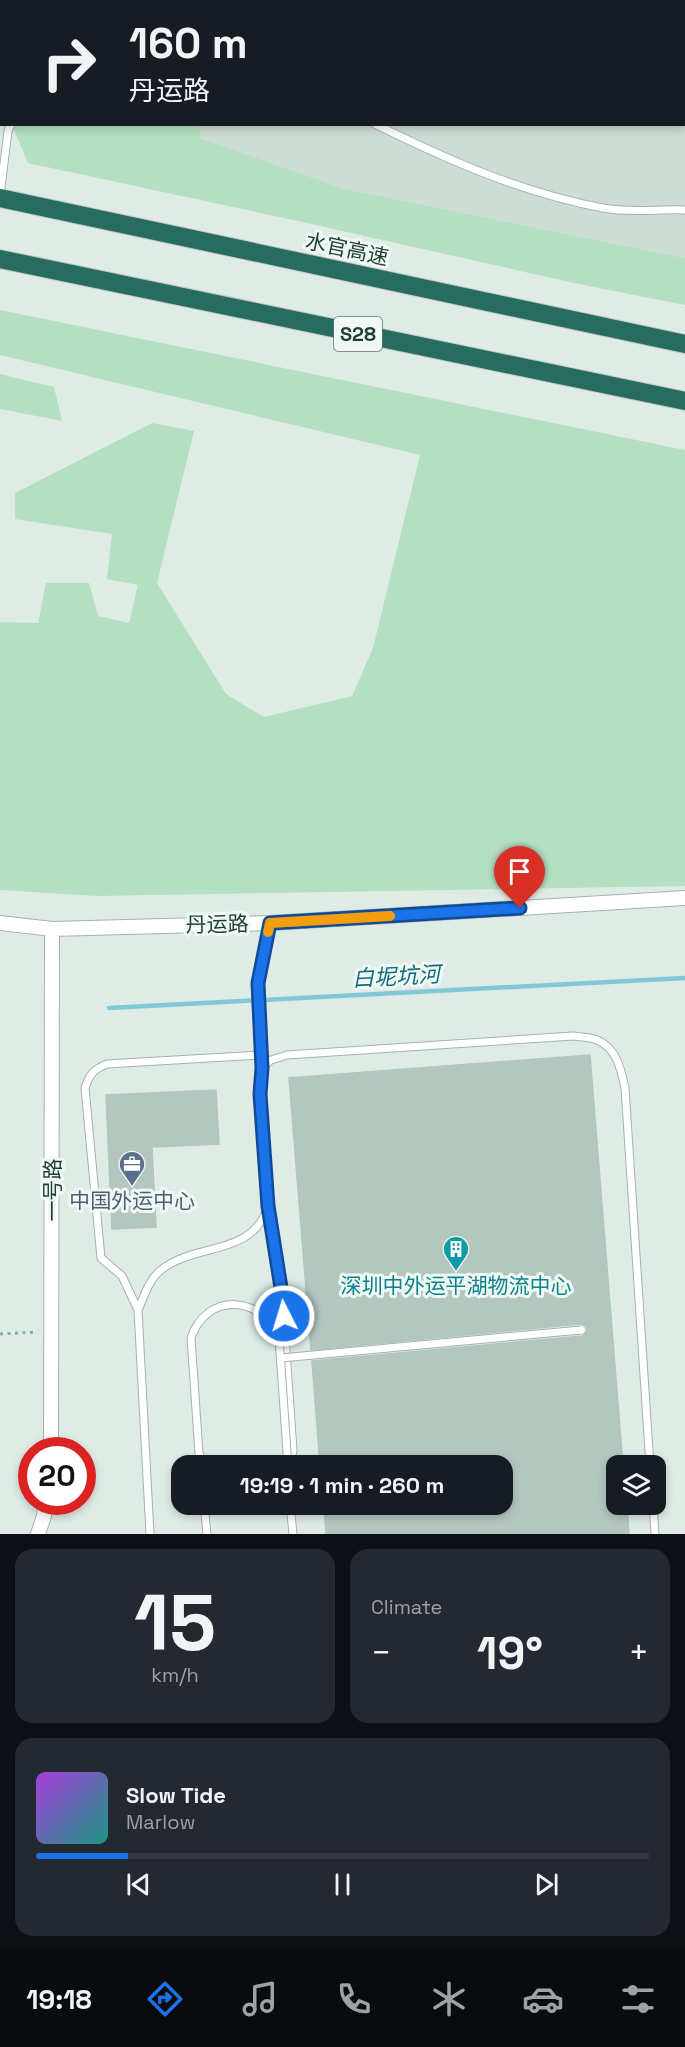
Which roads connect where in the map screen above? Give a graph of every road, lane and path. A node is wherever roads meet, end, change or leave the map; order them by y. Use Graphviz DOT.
graph roads {
  1 [pos="10,126"];
  2 [pos="379,126"];
  3 [pos="0,196"];
  4 [pos="685,210"];
  5 [pos="0,259"];
  6 [pos="685,344"];
  7 [pos="685,401"];
  8 [pos="685,898"];
  9 [pos="0,923"];
  10 [pos="270,923"];
  11 [pos="52,929"];
  12 [pos="261,1055"];
  13 [pos="262,1068"];
  14 [pos="268,1206"];
  15 [pos="138,1310"];
  16 [pos="51,1330"];
  17 [pos="581,1330"];
  18 [pos="0,1334"];
  19 [pos="281,1358"];
  20 [pos="51,1437"];
  21 [pos="200,1455"];
  22 [pos="287,1455"];
  23 [pos="292,1455"];
  24 [pos="649,1455"];
  25 [pos="44,1515"];
  26 [pos="205,1515"];
  27 [pos="291,1515"];
  28 [pos="653,1515"];
  29 [pos="38,1534"];
  30 [pos="150,1534"];
  31 [pos="207,1534"];
  32 [pos="293,1534"];
  33 [pos="654,1534"];
  1 -- 3 [label="lane"];
  2 -- 4 [label="lane"];
  3 -- 6 [label="highway, 水官高速"];
  5 -- 7 [label="highway, S28"];
  8 -- 10 [label="street, 丹运路"];
  9 -- 11 [label="street, 丹运路"];
  10 -- 11 [label="street, 丹运路"];
  10 -- 12 [label="lane"];
  11 -- 16 [label="street, 一号路"];
  12 -- 13 [label="lane"];
  12 -- 15 [label="lane"];
  13 -- 14 [label="lane"];
  13 -- 24 [label="lane"];
  14 -- 15 [label="lane"];
  14 -- 23 [label="lane"];
  15 -- 30 [label="lane"];
  16 -- 18 [label="path"];
  16 -- 20 [label="street, 一号路"];
  17 -- 19 [label="lane, bridge"];
  19 -- 21 [label="lane, bridge"];
  19 -- 22 [label="lane, bridge"];
  25 -- 29 [label="street"];
  26 -- 31 [label="lane"];
  27 -- 32 [label="lane"];
  28 -- 33 [label="lane"];
}
